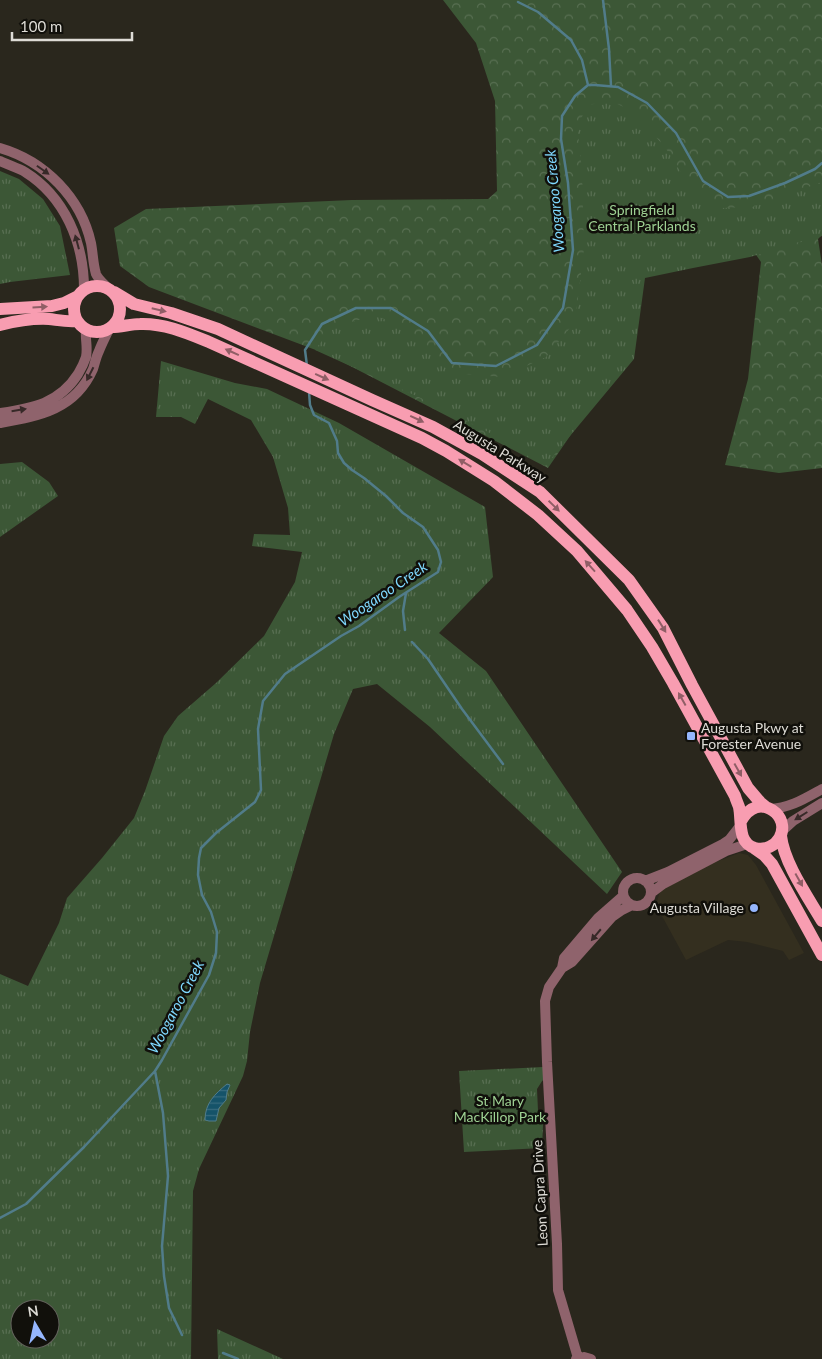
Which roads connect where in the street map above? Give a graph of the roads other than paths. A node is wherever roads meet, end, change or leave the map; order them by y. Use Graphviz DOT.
graph roads {
  1 [pos="0,148"];
  2 [pos="0,161"];
  3 [pos="111,290"];
  4 [pos="81,293"];
  5 [pos="0,310"];
  6 [pos="0,325"];
  7 [pos="81,325"];
  8 [pos="111,328"];
  9 [pos="0,413"];
  10 [pos="0,423"];
  11 [pos="822,789"];
  12 [pos="822,803"];
  13 [pos="767,808"];
  14 [pos="740,824"];
  15 [pos="781,834"];
  16 [pos="751,846"];
  17 [pos="645,881"];
  18 [pos="651,893"];
  19 [pos="623,896"];
  20 [pos="632,905"];
  21 [pos="822,921"];
  22 [pos="822,955"];
  23 [pos="562,968"];
  24 [pos="577,1358"];
  25 [pos="591,1359"];
  1 -- 3 [label="street, one-way"];
  4 -- 2 [label="street, one-way"];
  3 -- 4 [label="main road"];
  3 -- 8 [label="main road"];
  3 -- 13 [label="main road, Augusta Parkway, one-way"];
  5 -- 4 [label="main road, one-way"];
  4 -- 7 [label="main road"];
  6 -- 7 [label="main road"];
  7 -- 8 [label="main road"];
  9 -- 7 [label="street, one-way"];
  8 -- 10 [label="street, one-way"];
  14 -- 8 [label="main road, Augusta Parkway, one-way"];
  11 -- 13 [label="street"];
  12 -- 15 [label="street, one-way"];
  13 -- 14 [label="main road"];
  13 -- 15 [label="main road"];
  14 -- 16 [label="main road"];
  14 -- 17 [label="street"];
  15 -- 16 [label="main road"];
  15 -- 21 [label="main road, one-way"];
  16 -- 18 [label="street"];
  16 -- 22 [label="main road"];
  17 -- 18 [label="street"];
  17 -- 19 [label="street"];
  18 -- 20 [label="street"];
  19 -- 20 [label="street"];
  19 -- 23 [label="street, Leon Capra Drive"];
  20 -- 23 [label="street, Leon Capra Drive, one-way"];
  23 -- 24 [label="street, Leon Capra Drive"];
  24 -- 25 [label="street"];
}
